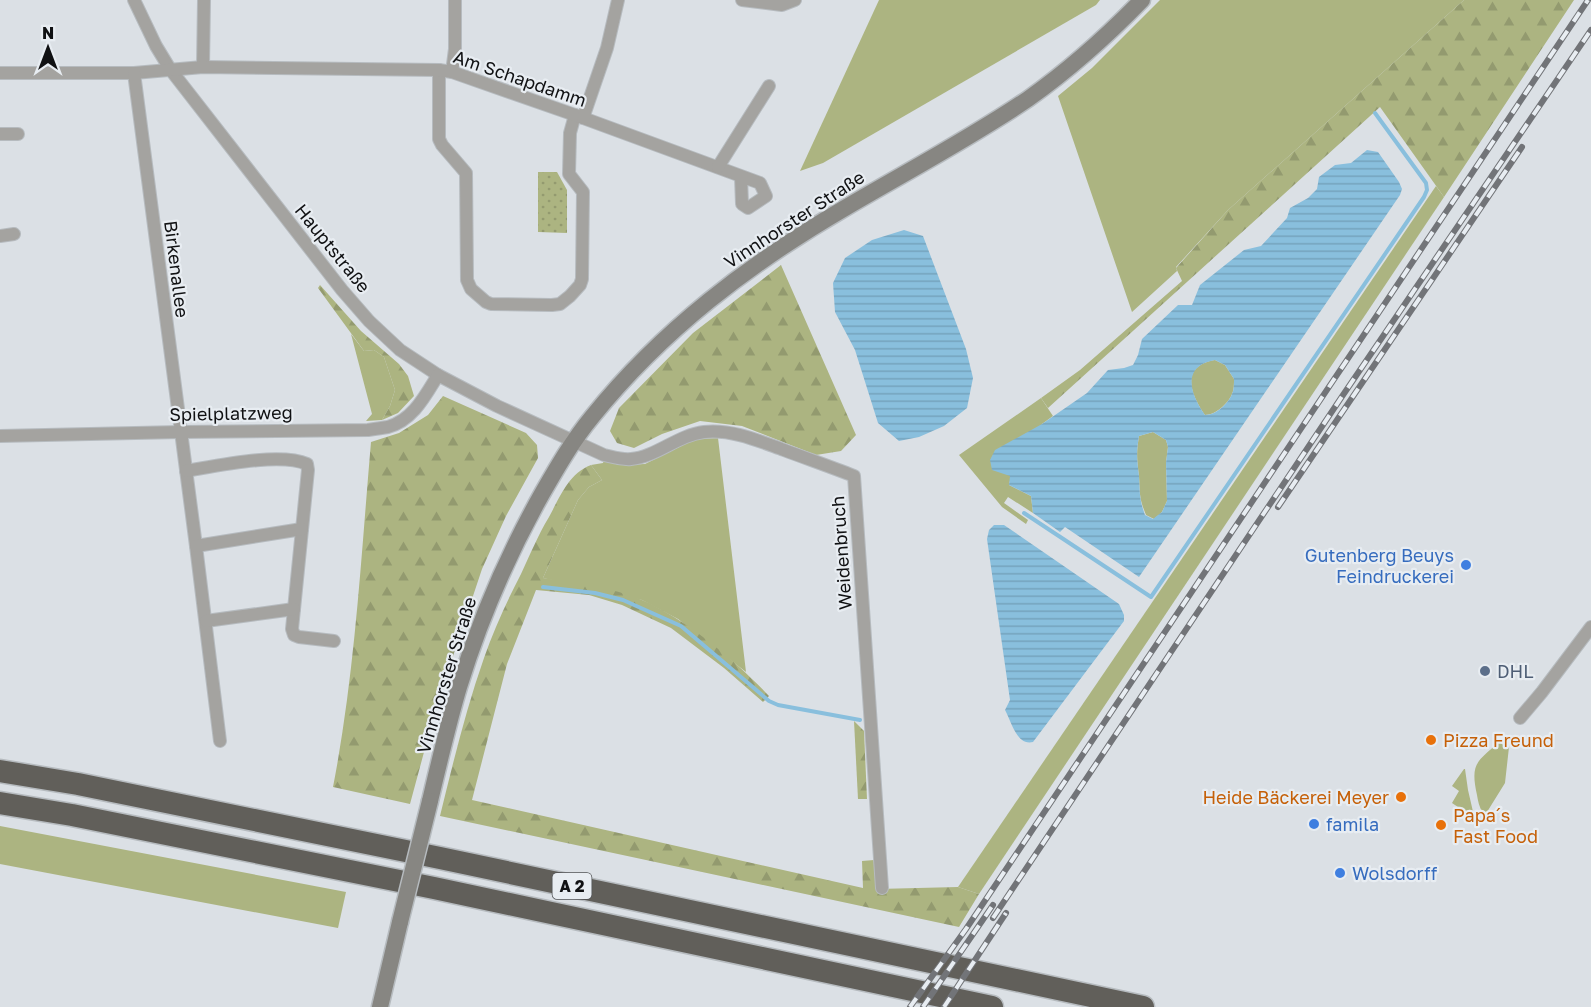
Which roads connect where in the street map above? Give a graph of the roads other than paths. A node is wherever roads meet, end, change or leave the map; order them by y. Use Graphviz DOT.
graph roads {
  1 [pos="134,0"];
  2 [pos="204,0"];
  3 [pos="455,0"];
  4 [pos="618,0"];
  5 [pos="742,0"];
  6 [pos="795,0"];
  7 [pos="1142,0"];
  8 [pos="203,67"];
  9 [pos="170,69"];
  10 [pos="445,71"];
  11 [pos="0,73"];
  12 [pos="134,73"];
  13 [pos="769,86"];
  14 [pos="579,116"];
  15 [pos="0,134"];
  16 [pos="18,134"];
  17 [pos="718,167"];
  18 [pos="741,177"];
  19 [pos="14,234"];
  20 [pos="0,236"];
  21 [pos="438,375"];
  22 [pos="180,432"];
  23 [pos="0,436"];
  24 [pos="574,441"];
  25 [pos="186,471"];
  26 [pos="302,529"];
  27 [pos="196,546"];
  28 [pos="294,609"];
  29 [pos="206,621"];
  30 [pos="1591,627"];
  31 [pos="334,641"];
  32 [pos="1520,718"];
  33 [pos="220,741"];
  34 [pos="0,771"];
  35 [pos="0,803"];
  36 [pos="882,888"];
  37 [pos="380,1007"];
  38 [pos="992,1007"];
  39 [pos="1143,1007"];
  1 -- 9 [label="street, Hauptstraße"];
  2 -- 8 [label="street"];
  3 -- 10 [label="street"];
  4 -- 14 [label="street"];
  5 -- 6 [label="street"];
  7 -- 24 [label="street, Vinnhorster Straße"];
  8 -- 9 [label="street, Am Schapdamm"];
  8 -- 10 [label="street, Am Schapdamm"];
  9 -- 12 [label="street, Am Schapdamm"];
  9 -- 21 [label="street, Hauptstraße"];
  10 -- 14 [label="street, Am Schapdamm"];
  10 -- 14 [label="street"];
  11 -- 12 [label="street, Am Schapdamm"];
  12 -- 22 [label="street, Birkenallee"];
  13 -- 17 [label="street"];
  14 -- 17 [label="street, Am Schapdamm"];
  15 -- 16 [label="street"];
  17 -- 18 [label="street, Am Schapdamm"];
  19 -- 20 [label="street"];
  21 -- 22 [label="street, Spielplatzweg"];
  21 -- 24 [label="street, Hauptstraße"];
  22 -- 23 [label="street, Spielplatzweg"];
  22 -- 25 [label="street, Birkenallee"];
  24 -- 36 [label="street, Weidenbruch"];
  24 -- 37 [label="street, Vinnhorster Straße, bridge"];
  25 -- 26 [label="street"];
  25 -- 27 [label="street, Birkenallee"];
  26 -- 27 [label="street"];
  26 -- 28 [label="street"];
  27 -- 29 [label="street, Birkenallee"];
  28 -- 29 [label="street"];
  28 -- 31 [label="street"];
  29 -- 33 [label="street, Birkenallee"];
  30 -- 32 [label="street"];
  34 -- 39 [label="highway, A 2"];
  35 -- 38 [label="highway, A 2"];
}
